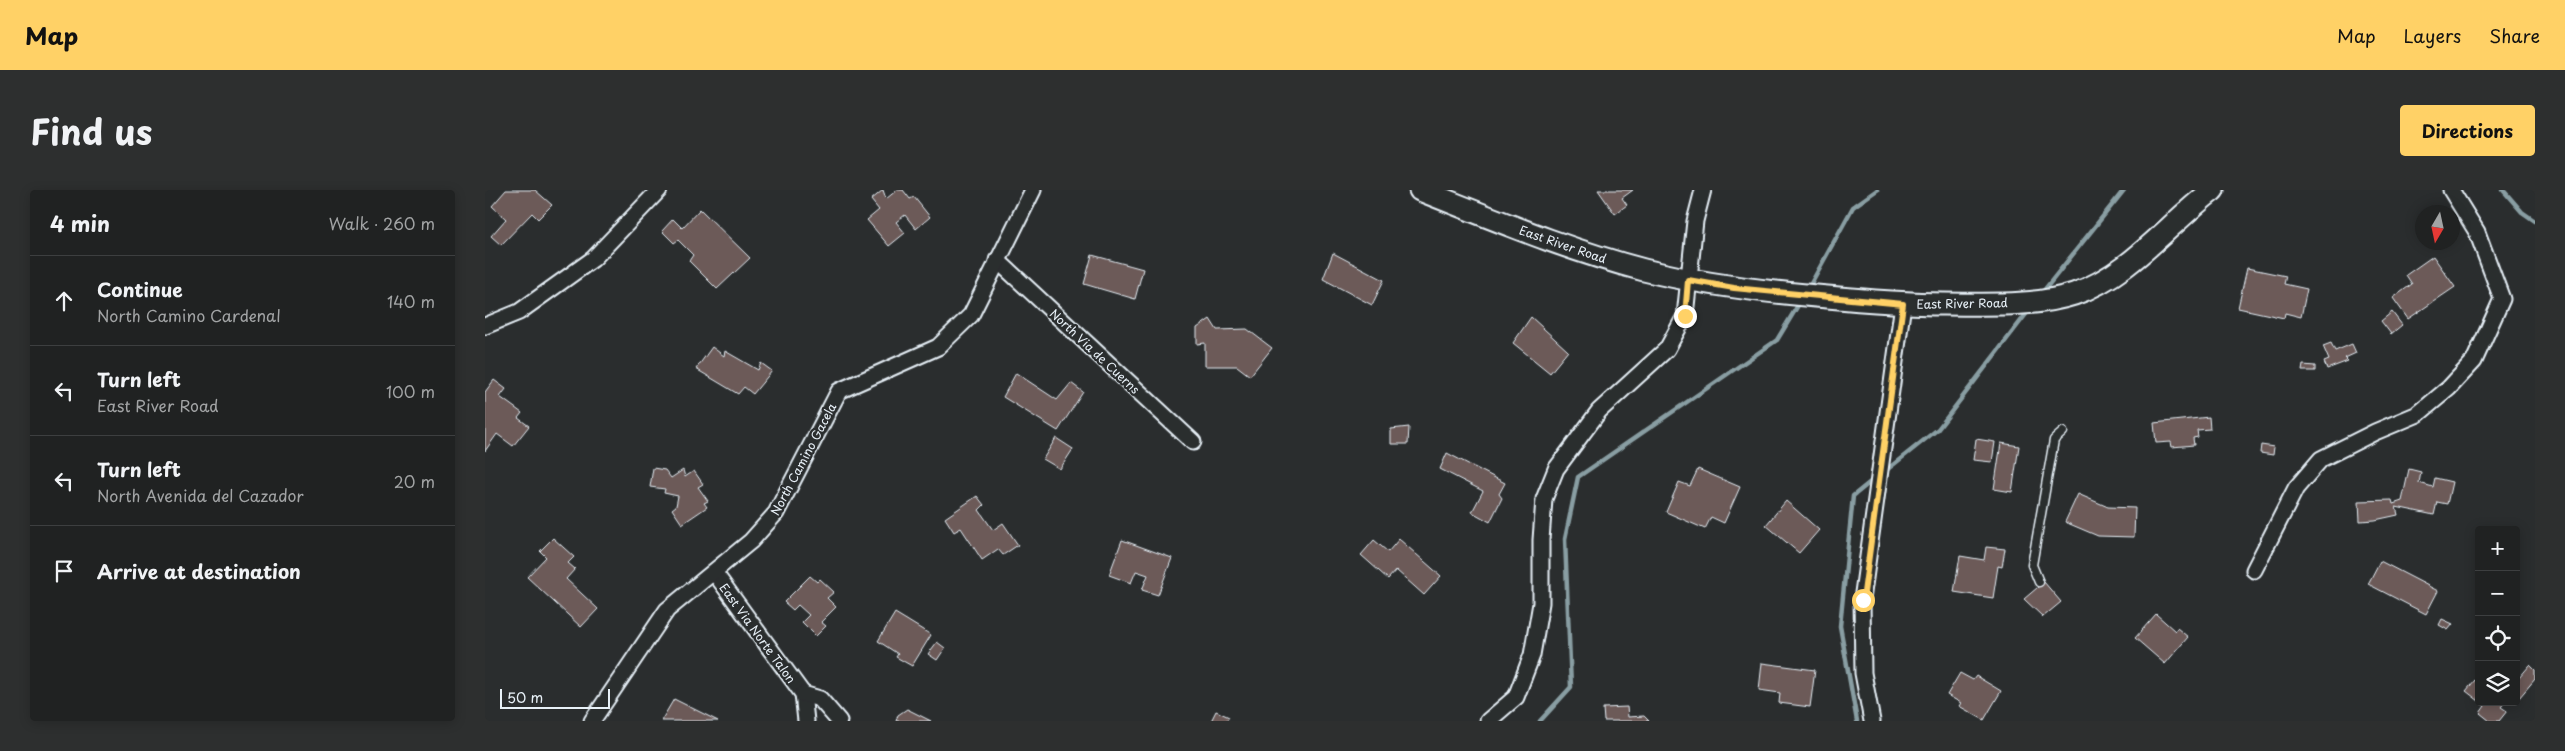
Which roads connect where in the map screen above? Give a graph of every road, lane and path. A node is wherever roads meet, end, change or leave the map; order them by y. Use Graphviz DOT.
graph roads {
  1 [pos="659,190"];
  2 [pos="1033,190"];
  3 [pos="1420,190"];
  4 [pos="1703,190"];
  5 [pos="2213,190"];
  6 [pos="2451,190"];
  7 [pos="997,260"];
  8 [pos="1688,280"];
  9 [pos="1903,304"];
  10 [pos="485,326"];
  11 [pos="2063,432"];
  12 [pos="1193,442"];
  13 [pos="2254,570"];
  14 [pos="713,572"];
  15 [pos="2039,582"];
  16 [pos="803,694"];
  17 [pos="592,721"];
  18 [pos="806,721"];
  19 [pos="839,721"];
  20 [pos="1488,721"];
  21 [pos="1872,721"];
  1 -- 10 [label="street"];
  2 -- 7 [label="street, North Camino Gacela"];
  3 -- 8 [label="street, East River Road"];
  4 -- 8 [label="street"];
  5 -- 9 [label="street, East River Road"];
  6 -- 13 [label="street"];
  7 -- 12 [label="street, North Via de Cuerns"];
  7 -- 14 [label="street, North Camino Gacela"];
  8 -- 9 [label="street, East River Road"];
  8 -- 20 [label="street"];
  9 -- 21 [label="street"];
  11 -- 15 [label="lane"];
  14 -- 16 [label="street, East Via Norte Talon"];
  14 -- 17 [label="street, North Camino Gacela"];
  16 -- 18 [label="street, East Via Norte Talon"];
  16 -- 19 [label="street, East Via Norte Talon"];
}
